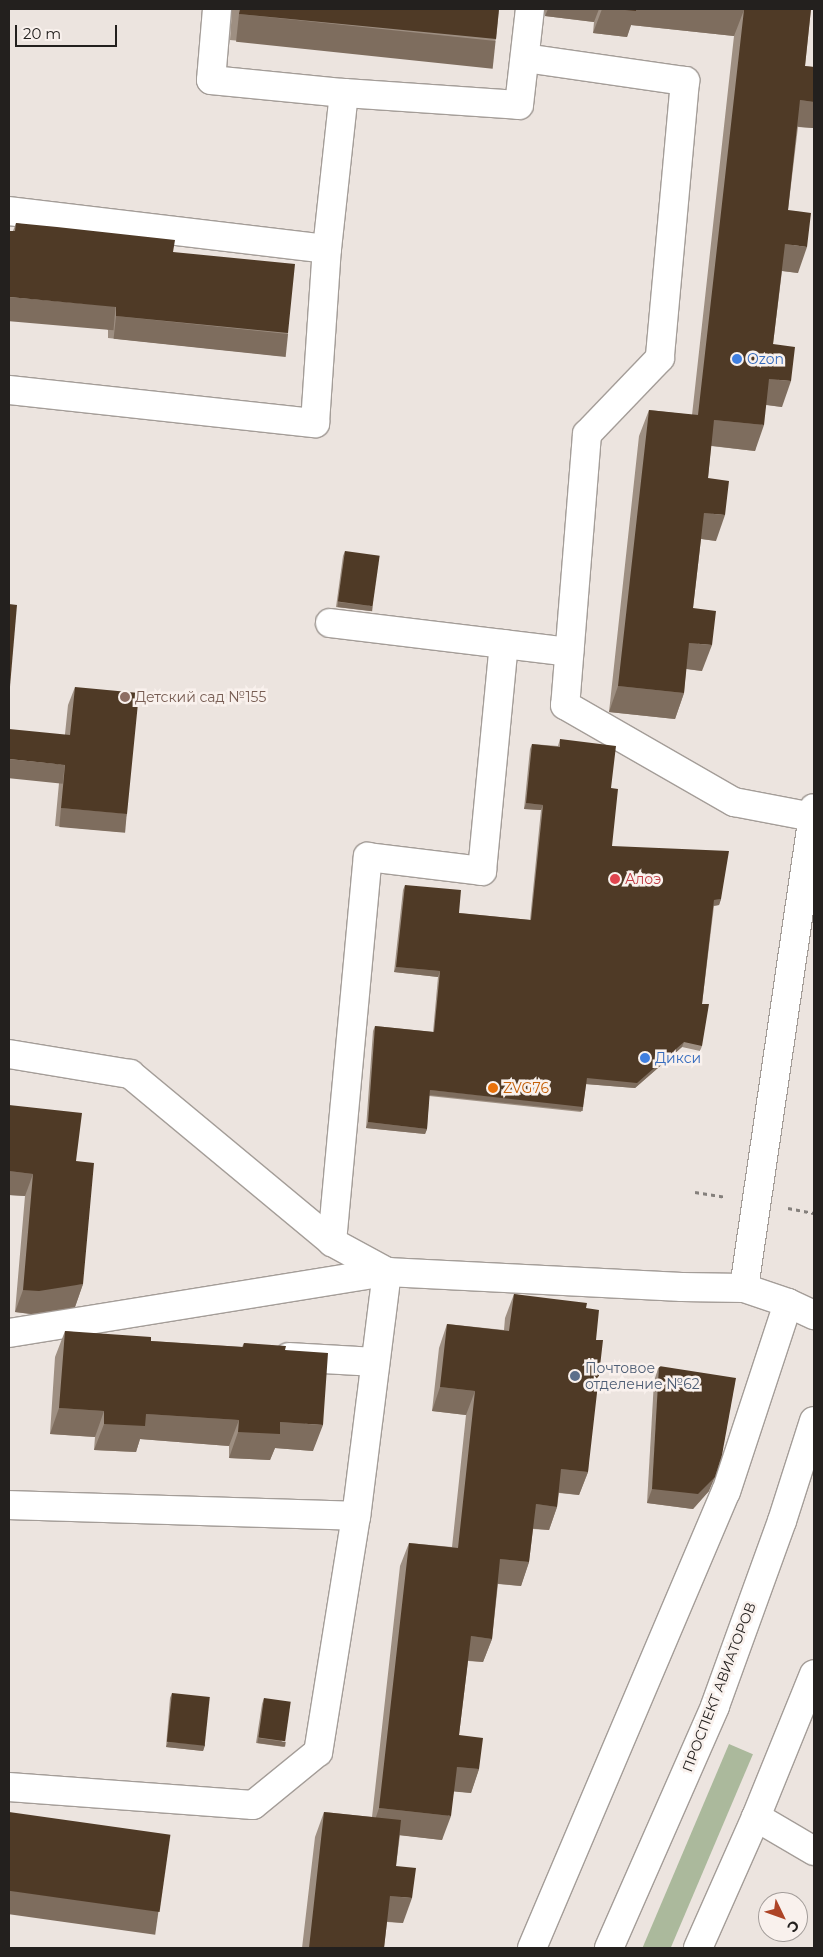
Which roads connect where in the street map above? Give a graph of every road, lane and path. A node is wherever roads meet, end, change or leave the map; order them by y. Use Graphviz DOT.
graph roads {
  1 [pos="216,9"];
  2 [pos="530,9"];
  3 [pos="525,58"];
  4 [pos="344,93"];
  5 [pos="9,210"];
  6 [pos="327,249"];
  7 [pos="9,390"];
  8 [pos="330,623"];
  9 [pos="504,644"];
  10 [pos="569,652"];
  11 [pos="814,813"];
  12 [pos="9,1054"];
  13 [pos="332,1242"];
  14 [pos="387,1272"];
  15 [pos="744,1288"];
  16 [pos="788,1303"];
  17 [pos="814,1315"];
  18 [pos="9,1334"];
  19 [pos="9,1338"];
  20 [pos="98,1344"];
  21 [pos="266,1355"];
  22 [pos="375,1362"];
  23 [pos="814,1421"];
  24 [pos="9,1504"];
  25 [pos="356,1516"];
  26 [pos="814,1674"];
  27 [pos="9,1786"];
  28 [pos="756,1817"];
  29 [pos="814,1851"];
  30 [pos="532,1948"];
  31 [pos="609,1948"];
  32 [pos="698,1948"];
  1 -- 4 [label="main road"];
  2 -- 3 [label="main road"];
  3 -- 4 [label="main road"];
  3 -- 10 [label="main road"];
  4 -- 6 [label="main road"];
  5 -- 6 [label="main road"];
  6 -- 7 [label="main road"];
  8 -- 9 [label="main road"];
  9 -- 10 [label="main road"];
  9 -- 13 [label="main road"];
  10 -- 11 [label="main road"];
  11 -- 15 [label="main road"];
  12 -- 13 [label="main road"];
  13 -- 14 [label="main road"];
  14 -- 15 [label="main road"];
  14 -- 18 [label="main road"];
  14 -- 22 [label="main road"];
  15 -- 16 [label="main road"];
  16 -- 17 [label="main road"];
  16 -- 30 [label="main road"];
  19 -- 20 [label="main road"];
  21 -- 22 [label="main road"];
  22 -- 25 [label="main road"];
  23 -- 31 [label="main road, ПРОСПЕКТ АВИАТОРОВ"];
  24 -- 25 [label="main road"];
  25 -- 27 [label="main road"];
  26 -- 28 [label="main road"];
  28 -- 29 [label="main road"];
  28 -- 32 [label="main road"];
}
